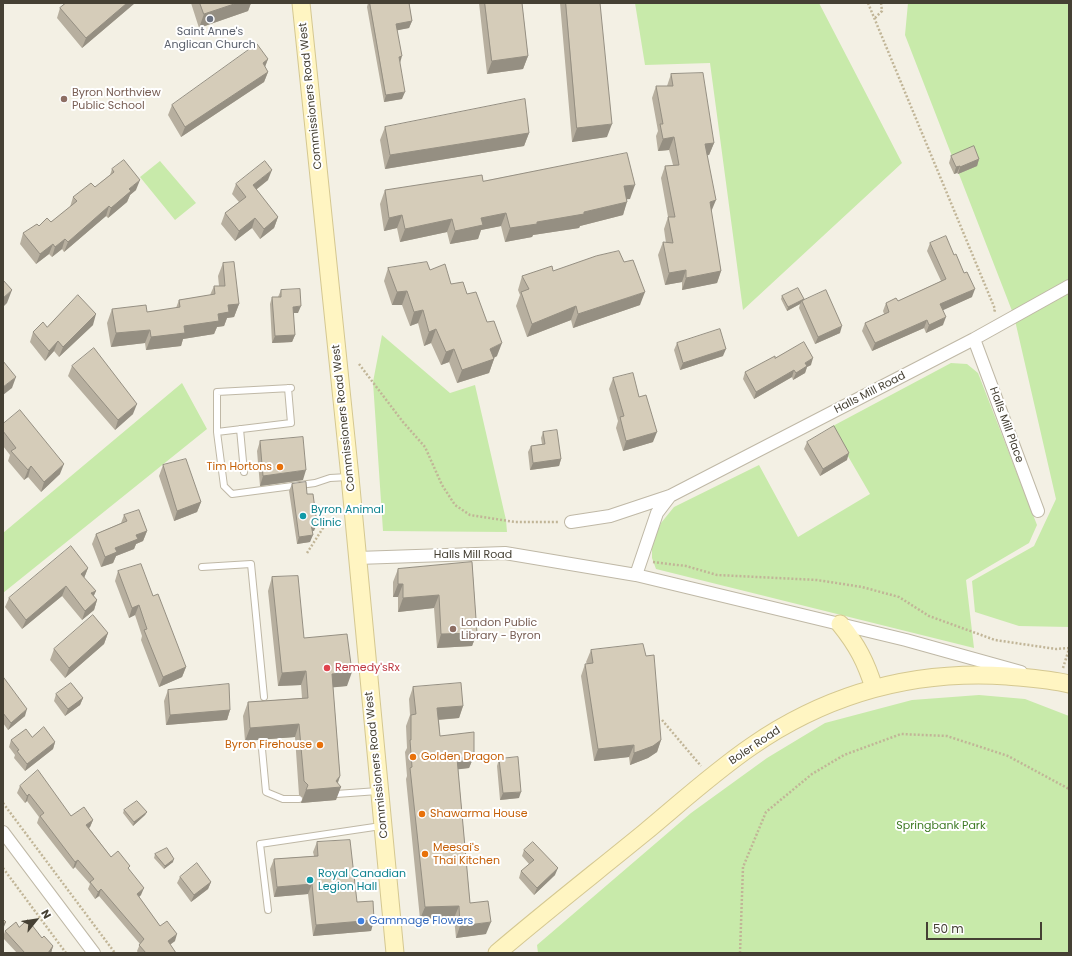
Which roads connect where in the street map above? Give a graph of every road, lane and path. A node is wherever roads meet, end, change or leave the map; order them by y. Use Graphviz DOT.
graph roads {
  1 [pos="300,3"];
  2 [pos="868,3"];
  3 [pos="881,3"];
  4 [pos="875,18"];
  5 [pos="1069,286"];
  6 [pos="990,329"];
  7 [pos="974,339"];
  8 [pos="359,364"];
  9 [pos="240,429"];
  10 [pos="217,432"];
  11 [pos="244,472"];
  12 [pos="350,477"];
  13 [pos="670,496"];
  14 [pos="321,511"];
  15 [pos="1038,511"];
  16 [pos="571,522"];
  17 [pos="307,554"];
  18 [pos="357,558"];
  19 [pos="640,561"];
  20 [pos="202,567"];
  21 [pos="636,575"];
  22 [pos="840,624"];
  23 [pos="1069,648"];
  24 [pos="1047,679"];
  25 [pos="1069,684"];
  26 [pos="874,688"];
  27 [pos="264,697"];
  28 [pos="662,720"];
  29 [pos="262,749"];
  30 [pos="701,766"];
  31 [pos="1069,789"];
  32 [pos="380,791"];
  33 [pos="336,794"];
  34 [pos="299,799"];
  35 [pos="3,803"];
  36 [pos="383,826"];
  37 [pos="3,832"];
  38 [pos="3,868"];
  39 [pos="268,910"];
  40 [pos="66,953"];
  41 [pos="94,953"];
  42 [pos="115,953"];
  43 [pos="392,953"];
  44 [pos="497,953"];
  45 [pos="740,953"];
  1 -- 12 [label="main road, Commissioners Road West"];
  2 -- 4 [label="path"];
  3 -- 4 [label="path"];
  4 -- 6 [label="path"];
  5 -- 6 [label="street, Halls Mill Road"];
  6 -- 7 [label="street, Halls Mill Road"];
  7 -- 13 [label="street, Halls Mill Road"];
  7 -- 15 [label="street, Halls Mill Place"];
  8 -- 16 [label="path"];
  9 -- 10 [label="lane"];
  9 -- 10 [label="lane"];
  9 -- 11 [label="lane"];
  10 -- 12 [label="lane"];
  12 -- 18 [label="main road, Commissioners Road West"];
  13 -- 16 [label="street, Halls Mill Road"];
  13 -- 19 [label="street, Halls Mill Road"];
  14 -- 17 [label="path"];
  18 -- 21 [label="street, Halls Mill Road"];
  18 -- 32 [label="main road, Commissioners Road West"];
  19 -- 21 [label="street, Halls Mill Road"];
  19 -- 23 [label="path"];
  20 -- 27 [label="lane"];
  21 -- 22 [label="street, Halls Mill Road"];
  22 -- 24 [label="street, Halls Mill Road"];
  22 -- 26 [label="main road"];
  24 -- 25 [label="main road, Boler Road"];
  24 -- 26 [label="main road, Boler Road"];
  26 -- 44 [label="main road, Boler Road"];
  28 -- 30 [label="path"];
  29 -- 34 [label="lane"];
  31 -- 45 [label="path"];
  32 -- 33 [label="lane"];
  32 -- 36 [label="main road, Commissioners Road West"];
  35 -- 42 [label="path"];
  36 -- 39 [label="lane"];
  36 -- 43 [label="main road, Commissioners Road West"];
  37 -- 41 [label="street"];
  38 -- 40 [label="path"];
}
